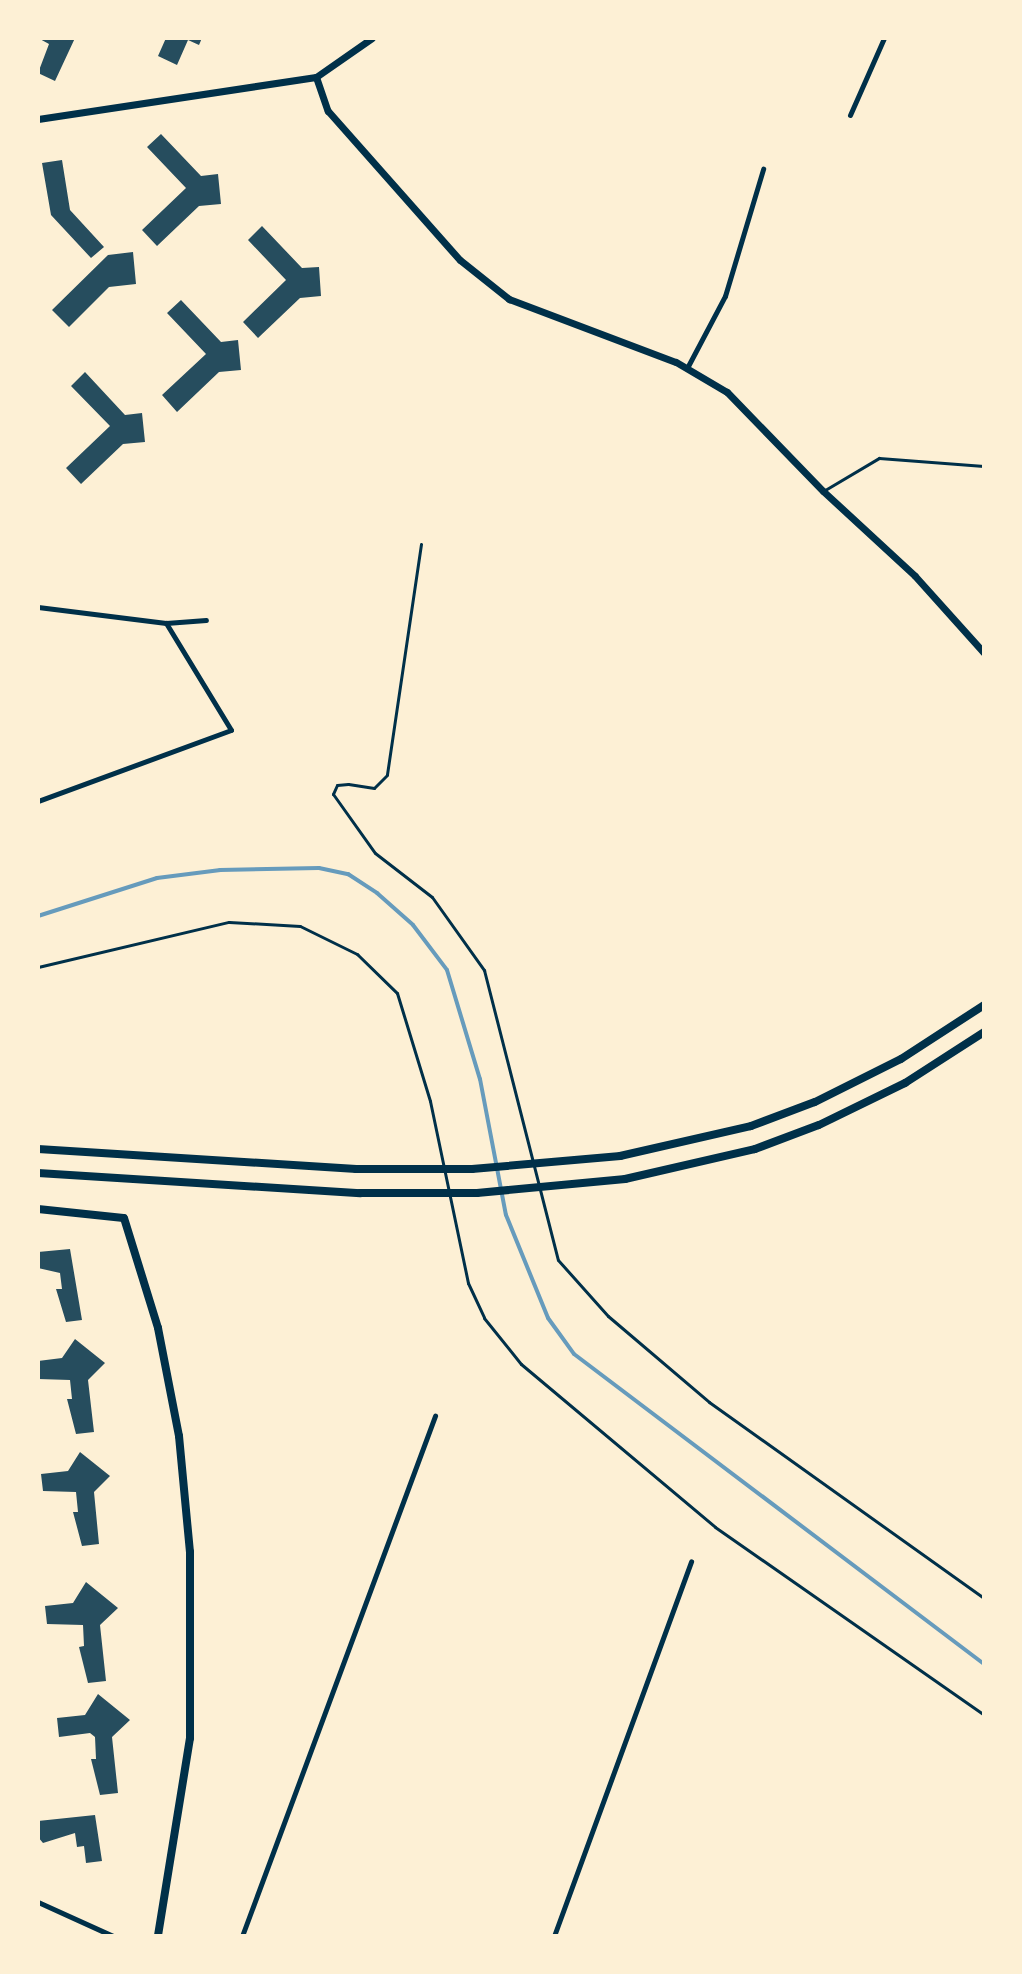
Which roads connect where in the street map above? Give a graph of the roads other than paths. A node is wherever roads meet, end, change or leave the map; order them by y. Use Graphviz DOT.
graph roads {
  1 [pos="372,38"];
  2 [pos="884,38"];
  3 [pos="316,77"];
  4 [pos="850,115"];
  5 [pos="38,119"];
  6 [pos="763,169"];
  7 [pos="687,368"];
  8 [pos="984,466"];
  9 [pos="823,491"];
  10 [pos="421,544"];
  11 [pos="38,607"];
  12 [pos="206,620"];
  13 [pos="166,623"];
  14 [pos="984,653"];
  15 [pos="38,801"];
  16 [pos="38,967"];
  17 [pos="984,1005"];
  18 [pos="984,1032"];
  19 [pos="38,1149"];
  20 [pos="38,1173"];
  21 [pos="38,1209"];
  22 [pos="435,1416"];
  23 [pos="691,1561"];
  24 [pos="984,1598"];
  25 [pos="984,1715"];
  26 [pos="38,1902"];
  27 [pos="113,1936"];
  28 [pos="158,1936"];
  29 [pos="242,1936"];
  30 [pos="554,1936"];
  1 -- 3 [label="street"];
  2 -- 4 [label="street"];
  3 -- 5 [label="street"];
  3 -- 7 [label="street"];
  6 -- 7 [label="street"];
  7 -- 9 [label="street"];
  8 -- 9 [label="lane"];
  9 -- 14 [label="street"];
  10 -- 24 [label="lane"];
  11 -- 13 [label="street"];
  12 -- 13 [label="street"];
  13 -- 15 [label="street"];
  16 -- 25 [label="lane"];
  17 -- 19 [label="main road"];
  18 -- 20 [label="main road"];
  21 -- 28 [label="main road"];
  22 -- 29 [label="street"];
  23 -- 30 [label="street"];
  26 -- 27 [label="street"];
}
